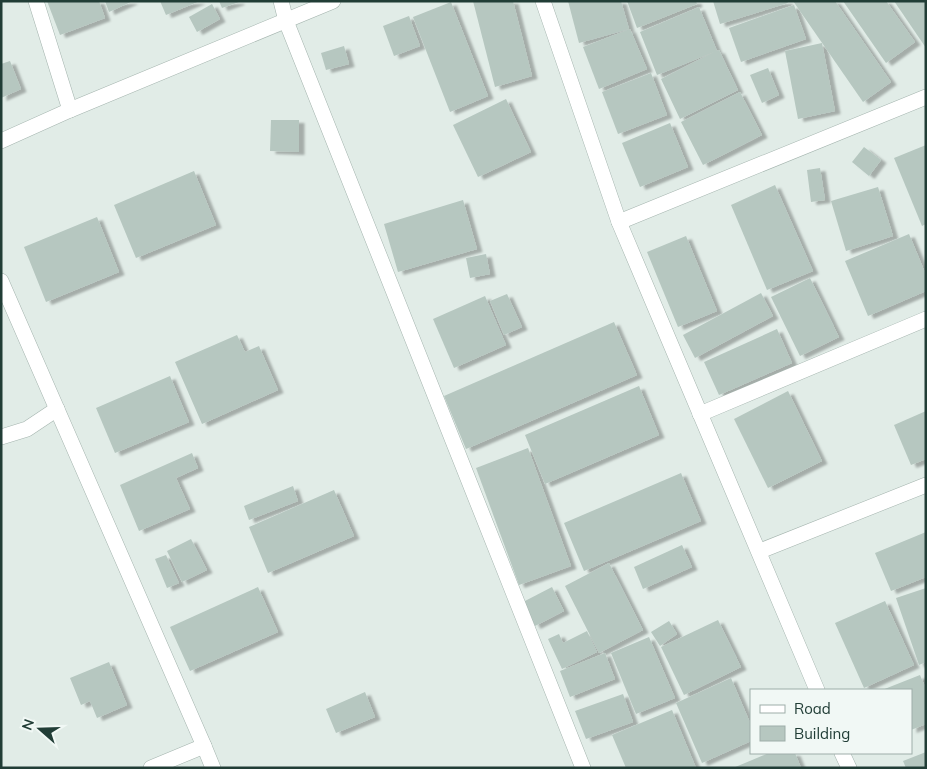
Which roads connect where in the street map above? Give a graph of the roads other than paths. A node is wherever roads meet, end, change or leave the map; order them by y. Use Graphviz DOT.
graph roads {
  1 [pos="36,1"];
  2 [pos="281,1"];
  3 [pos="333,1"];
  4 [pos="542,1"];
  5 [pos="286,20"];
  6 [pos="926,97"];
  7 [pos="70,110"];
  8 [pos="1,141"];
  9 [pos="619,222"];
  10 [pos="1,281"];
  11 [pos="926,319"];
  12 [pos="57,409"];
  13 [pos="700,414"];
  14 [pos="1,437"];
  15 [pos="926,485"];
  16 [pos="760,551"];
  17 [pos="817,689"];
  18 [pos="204,746"];
  19 [pos="842,754"];
  20 [pos="151,768"];
  21 [pos="213,768"];
  22 [pos="583,768"];
  23 [pos="849,768"];
  1 -- 7 [label="street"];
  2 -- 5 [label="street"];
  3 -- 5 [label="street"];
  4 -- 9 [label="street"];
  5 -- 7 [label="street"];
  5 -- 22 [label="street"];
  6 -- 9 [label="street"];
  7 -- 8 [label="street"];
  9 -- 13 [label="street"];
  10 -- 12 [label="street"];
  11 -- 13 [label="street"];
  12 -- 14 [label="street"];
  12 -- 18 [label="street"];
  13 -- 16 [label="street"];
  15 -- 16 [label="street"];
  16 -- 17 [label="street"];
  18 -- 20 [label="street"];
  18 -- 21 [label="street"];
  19 -- 23 [label="street"];
}
